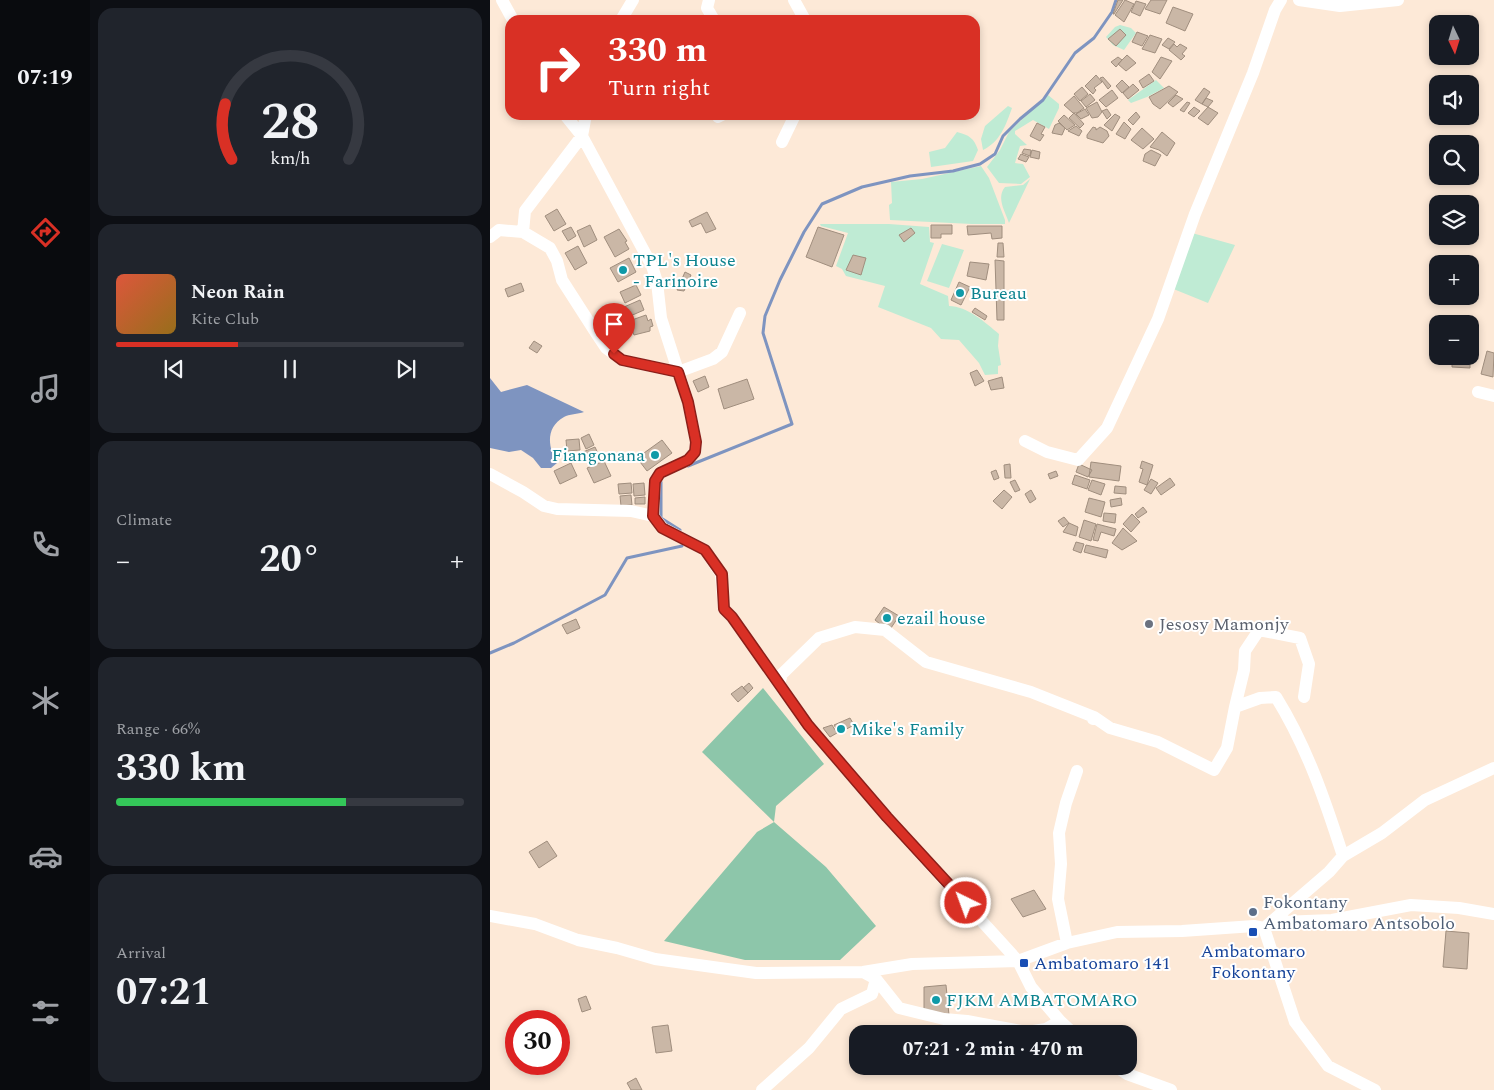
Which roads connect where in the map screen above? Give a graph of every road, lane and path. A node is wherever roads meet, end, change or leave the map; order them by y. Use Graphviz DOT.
graph roads {
  1 [pos="502,0"];
  2 [pos="633,0"];
  3 [pos="708,0"];
  4 [pos="794,0"];
  5 [pos="1282,0"];
  6 [pos="1300,0"];
  7 [pos="1398,0"];
  8 [pos="510,15"];
  9 [pos="624,15"];
  10 [pos="711,15"];
  11 [pos="802,15"];
  12 [pos="569,120"];
  13 [pos="585,120"];
  14 [pos="793,120"];
  15 [pos="582,136"];
  16 [pos="782,142"];
  17 [pos="524,232"];
  18 [pos="490,237"];
  19 [pos="740,313"];
  20 [pos="678,372"];
  21 [pos="1478,392"];
  22 [pos="1494,396"];
  23 [pos="1025,442"];
  24 [pos="490,474"];
  25 [pos="653,516"];
  26 [pos="779,684"];
  27 [pos="1304,697"];
  28 [pos="1235,707"];
  29 [pos="1494,768"];
  30 [pos="1077,771"];
  31 [pos="1343,856"];
  32 [pos="1494,914"];
  33 [pos="490,916"];
  34 [pos="1264,928"];
  35 [pos="1067,943"];
  36 [pos="1018,961"];
  37 [pos="863,972"];
  38 [pos="876,978"];
  39 [pos="1060,1021"];
  40 [pos="1064,1025"];
  41 [pos="1130,1075"];
  42 [pos="762,1090"];
  43 [pos="1171,1090"];
  44 [pos="1375,1090"];
  1 -- 8 [label="street"];
  2 -- 9 [label="street"];
  3 -- 10 [label="street"];
  4 -- 11 [label="street"];
  5 -- 23 [label="street"];
  6 -- 7 [label="street"];
  12 -- 15 [label="street"];
  13 -- 15 [label="street"];
  14 -- 16 [label="street"];
  15 -- 17 [label="street"];
  15 -- 20 [label="street"];
  17 -- 18 [label="street"];
  17 -- 20 [label="street"];
  19 -- 20 [label="street"];
  20 -- 25 [label="street"];
  21 -- 22 [label="street"];
  24 -- 25 [label="street"];
  25 -- 26 [label="street"];
  26 -- 28 [label="street"];
  26 -- 36 [label="street"];
  27 -- 28 [label="street"];
  28 -- 31 [label="street"];
  29 -- 31 [label="street"];
  30 -- 35 [label="street"];
  31 -- 34 [label="street"];
  32 -- 34 [label="street"];
  33 -- 37 [label="street"];
  34 -- 35 [label="street"];
  34 -- 44 [label="street"];
  35 -- 36 [label="street"];
  36 -- 37 [label="street"];
  36 -- 39 [label="street"];
  37 -- 38 [label="street"];
  38 -- 39 [label="street"];
  38 -- 42 [label="street"];
  39 -- 40 [label="street"];
  41 -- 43 [label="street"];
}
